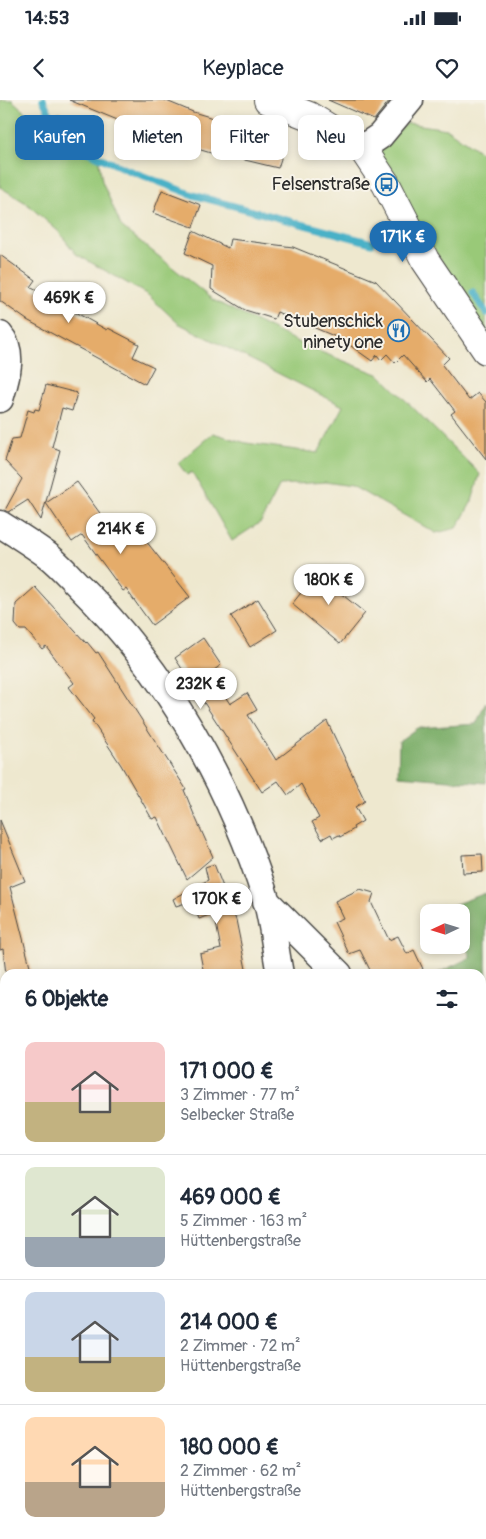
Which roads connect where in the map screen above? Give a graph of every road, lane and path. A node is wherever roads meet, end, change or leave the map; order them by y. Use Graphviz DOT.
graph roads {
  1 [pos="268,100"];
  2 [pos="410,100"];
  3 [pos="306,115"];
  4 [pos="364,147"];
  5 [pos="364,151"];
  6 [pos="0,335"];
  7 [pos="486,350"];
  8 [pos="0,399"];
  9 [pos="0,524"];
  10 [pos="266,901"];
  11 [pos="279,969"];
  12 [pos="334,969"];
  1 -- 3 [label="main road"];
  2 -- 4 [label="street"];
  5 -- 7 [label="main road"];
  6 -- 8 [label="street"];
  9 -- 10 [label="street"];
  10 -- 11 [label="street"];
  10 -- 12 [label="street"];
}
